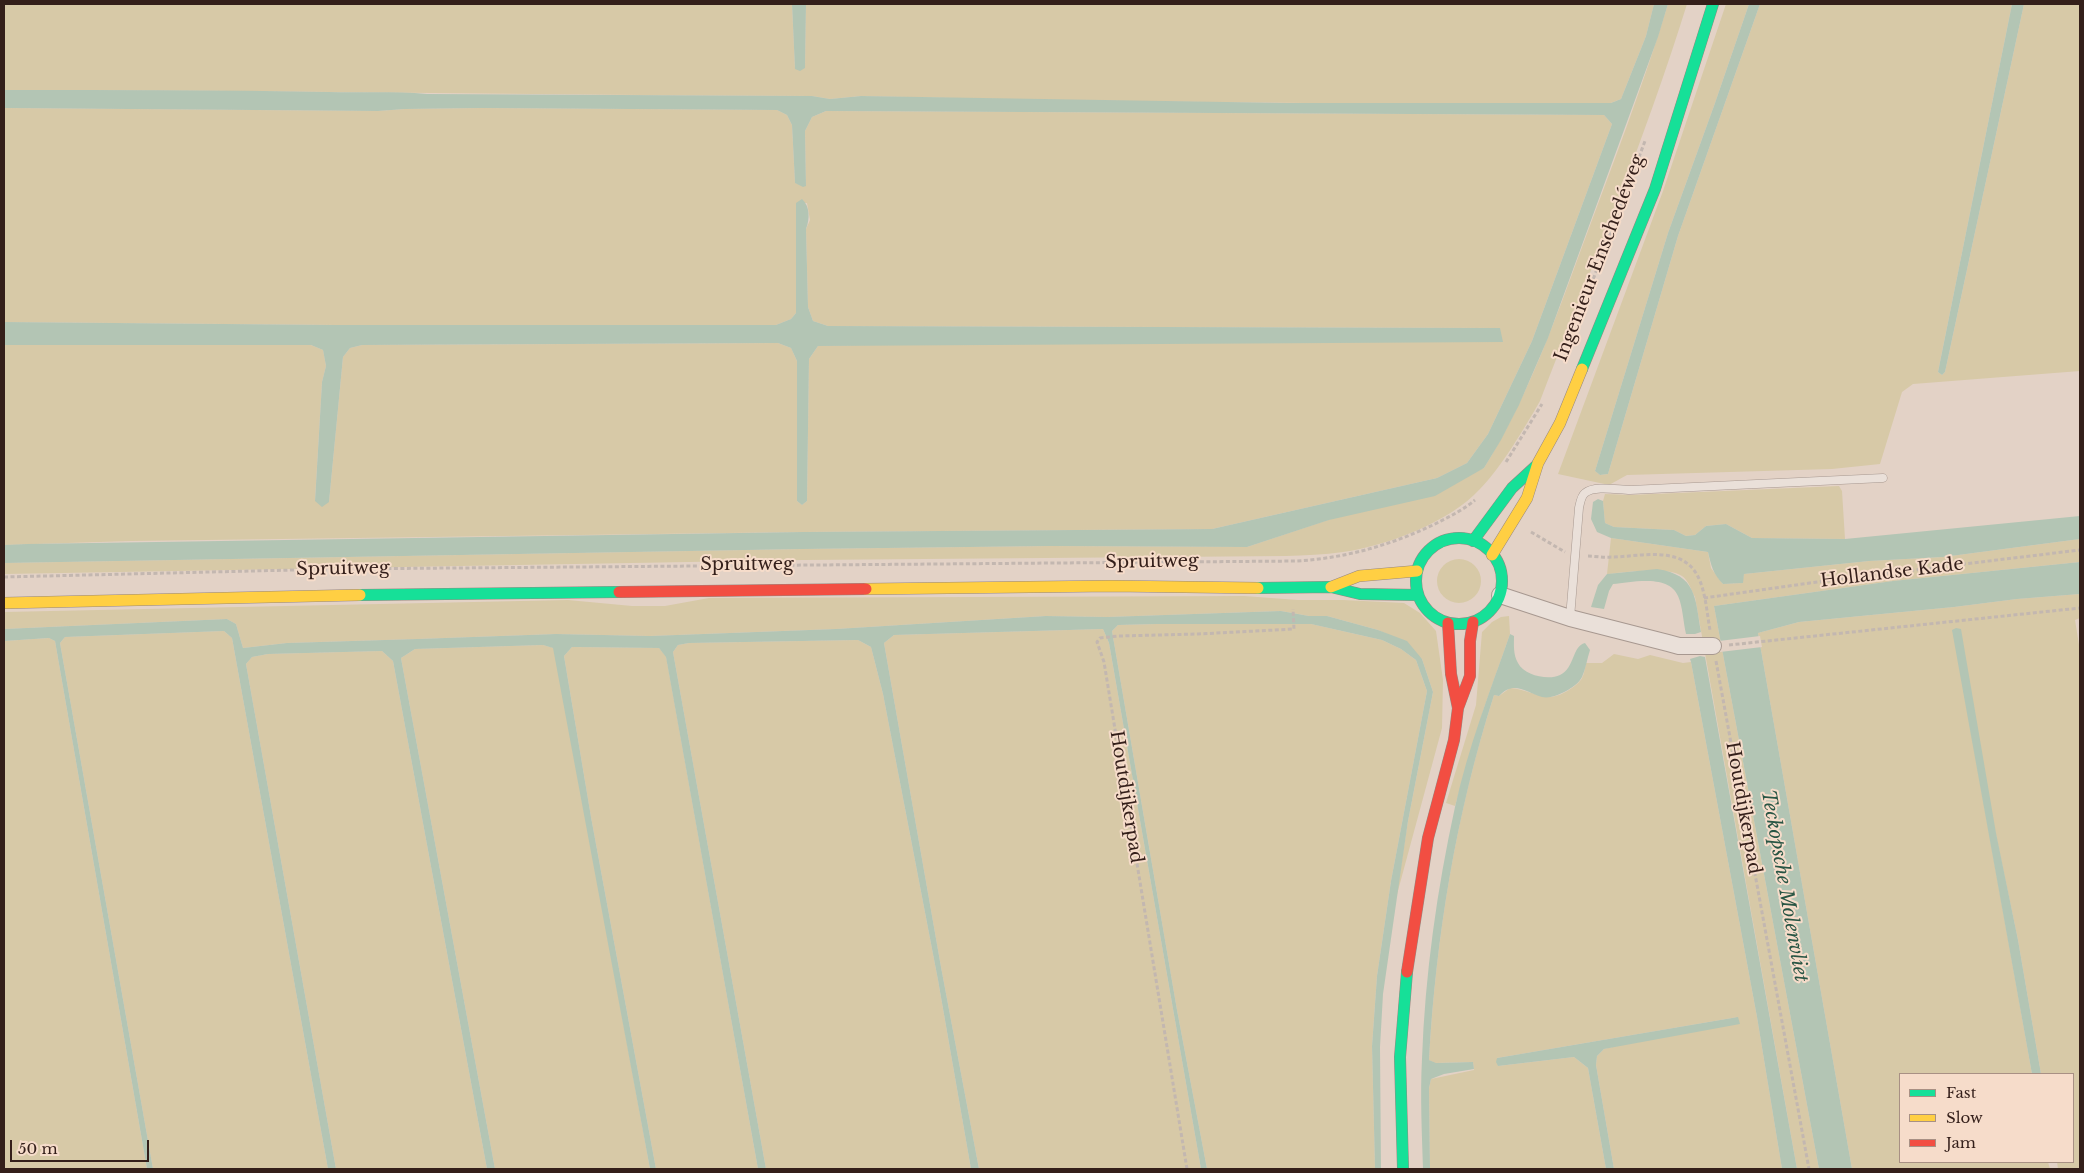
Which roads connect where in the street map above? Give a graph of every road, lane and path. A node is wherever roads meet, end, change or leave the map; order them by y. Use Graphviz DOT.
graph roads {
  1 [pos="1713,4"];
  2 [pos="1647,138"];
  3 [pos="1589,289"];
  4 [pos="1545,400"];
  5 [pos="1538,463"];
  6 [pos="1504,465"];
  7 [pos="1883,478"];
  8 [pos="1478,498"];
  9 [pos="1473,541"];
  10 [pos="2080,550"];
  11 [pos="1575,554"];
  12 [pos="1492,555"];
  13 [pos="1417,571"];
  14 [pos="4,577"];
  15 [pos="1331,587"];
  16 [pos="1418,595"];
  17 [pos="1500,595"];
  18 [pos="1704,598"];
  19 [pos="4,603"];
  20 [pos="1293,608"];
  21 [pos="2080,608"];
  22 [pos="1570,618"];
  23 [pos="1473,622"];
  24 [pos="1448,623"];
  25 [pos="1721,646"];
  26 [pos="1458,708"];
  27 [pos="1187,1169"];
  28 [pos="1403,1169"];
  29 [pos="1808,1169"];
  1 -- 5 [label="main road, Ingenieur Enschedéweg"];
  2 -- 3 [label="path, Ingenieur Enschedéweg"];
  4 -- 6 [label="path"];
  5 -- 9 [label="main road, Ingenieur Enschedéweg"];
  5 -- 12 [label="main road, Ingenieur Enschedéweg"];
  7 -- 11 [label="lane"];
  8 -- 14 [label="path, Spruitweg"];
  9 -- 12 [label="main road"];
  9 -- 13 [label="main road"];
  10 -- 18 [label="path, Hollandse Kade"];
  11 -- 18 [label="path, Houtdijkerpad"];
  11 -- 22 [label="lane"];
  12 -- 17 [label="main road"];
  13 -- 15 [label="main road, Spruitweg"];
  13 -- 16 [label="main road"];
  15 -- 16 [label="main road, Spruitweg"];
  15 -- 19 [label="main road, Spruitweg"];
  16 -- 24 [label="main road"];
  17 -- 22 [label="street"];
  17 -- 23 [label="main road"];
  18 -- 25 [label="path, Houtdijkerpad"];
  20 -- 27 [label="path, Houtdijkerpad"];
  21 -- 25 [label="path"];
  22 -- 25 [label="street"];
  23 -- 24 [label="main road"];
  23 -- 26 [label="main road"];
  24 -- 26 [label="main road"];
  25 -- 29 [label="path, Houtdijkerpad"];
  26 -- 28 [label="main road"];
}
